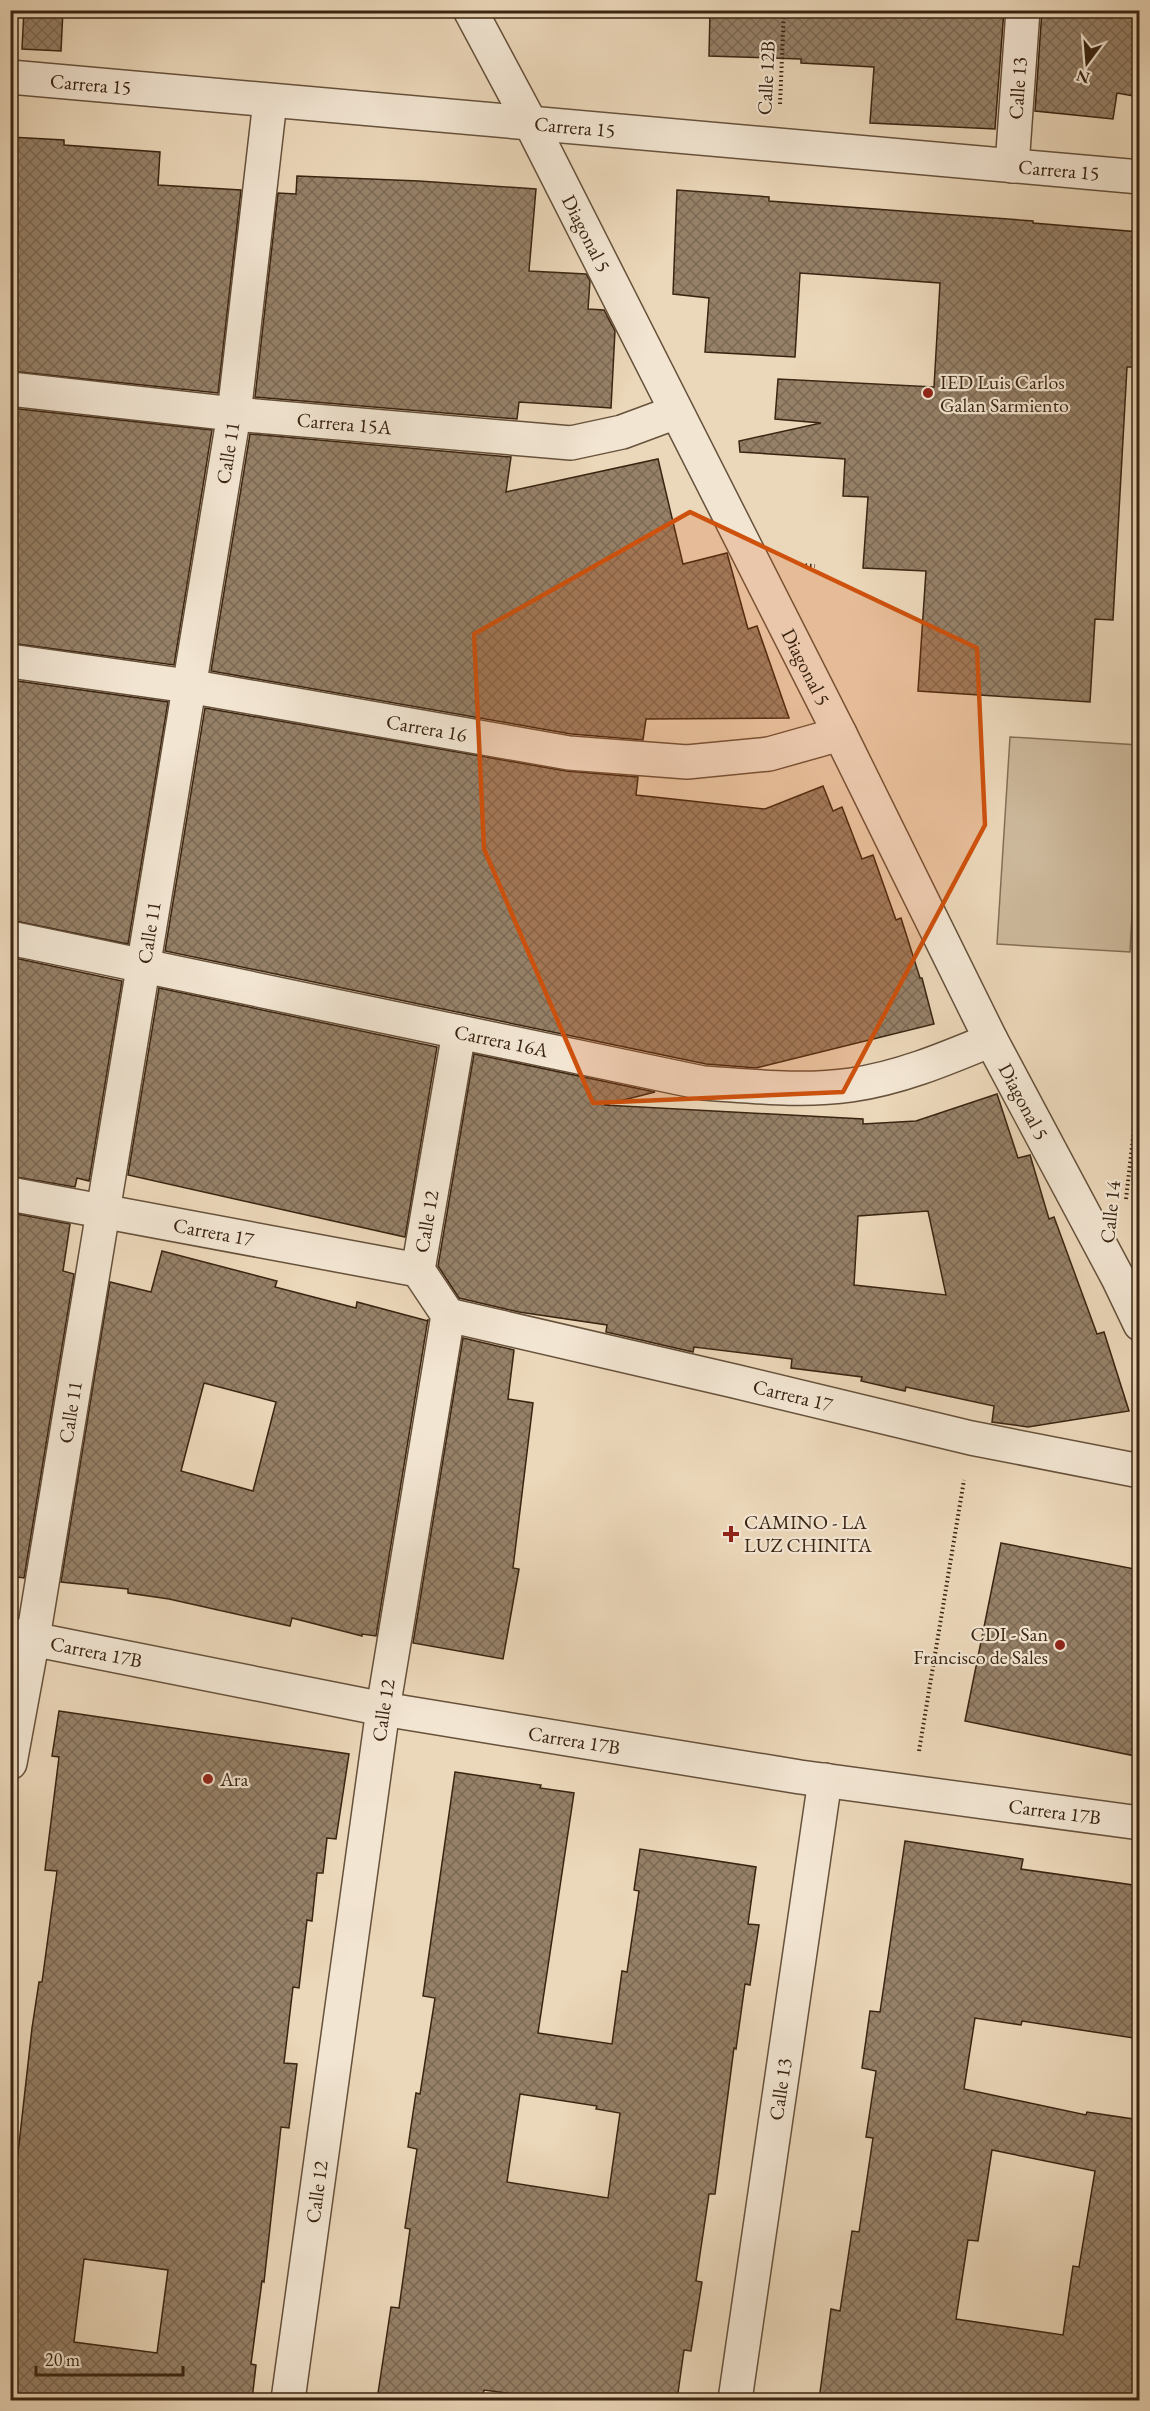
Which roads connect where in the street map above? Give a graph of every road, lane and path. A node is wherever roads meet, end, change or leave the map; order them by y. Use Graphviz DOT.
graph roads {
  1 [pos="470,10"];
  2 [pos="784,10"];
  3 [pos="1023,10"];
  4 [pos="10,77"];
  5 [pos="270,101"];
  6 [pos="531,124"];
  7 [pos="778,147"];
  8 [pos="1012,166"];
  9 [pos="1140,177"];
  10 [pos="10,389"];
  11 [pos="676,412"];
  12 [pos="234,414"];
  13 [pos="10,661"];
  14 [pos="188,686"];
  15 [pos="840,734"];
  16 [pos="10,938"];
  17 [pos="143,965"];
  18 [pos="459,1032"];
  19 [pos="991,1040"];
  20 [pos="1140,1077"];
  21 [pos="10,1194"];
  22 [pos="1126,1207"];
  23 [pos="103,1211"];
  24 [pos="418,1270"];
  25 [pos="1129,1279"];
  26 [pos="448,1315"];
  27 [pos="1140,1324"];
  28 [pos="971,1438"];
  29 [pos="1140,1471"];
  30 [pos="22,1636"];
  31 [pos="383,1709"];
  32 [pos="10,1763"];
  33 [pos="825,1780"];
  34 [pos="912,1793"];
  35 [pos="1140,1823"];
  36 [pos="288,2400"];
  37 [pos="735,2400"];
  1 -- 6 [label="street, Diagonal 5"];
  2 -- 7 [label="path, Calle 12B"];
  3 -- 8 [label="street, Calle 13"];
  4 -- 5 [label="street, Carrera 15"];
  5 -- 6 [label="street, Carrera 15"];
  5 -- 12 [label="street, Calle 11"];
  6 -- 7 [label="street, Carrera 15"];
  6 -- 11 [label="street, Diagonal 5"];
  7 -- 8 [label="street, Carrera 15"];
  8 -- 9 [label="street, Carrera 15"];
  10 -- 12 [label="street, Carrera 15A"];
  11 -- 12 [label="street, Carrera 15A"];
  11 -- 15 [label="street, Diagonal 5"];
  12 -- 14 [label="street, Calle 11"];
  13 -- 14 [label="street, Carrera 16"];
  14 -- 15 [label="street, Carrera 16"];
  14 -- 17 [label="street, Calle 11"];
  15 -- 19 [label="street, Diagonal 5"];
  16 -- 17 [label="street, Carrera 16A"];
  17 -- 18 [label="street, Carrera 16A"];
  17 -- 23 [label="street, Calle 11"];
  18 -- 19 [label="street, Carrera 16A"];
  18 -- 24 [label="street, Calle 12"];
  19 -- 25 [label="street, Diagonal 5"];
  20 -- 22 [label="path, Calle 14"];
  21 -- 23 [label="street, Carrera 17"];
  23 -- 24 [label="street, Carrera 17"];
  23 -- 30 [label="street, Calle 11"];
  24 -- 26 [label="street, Calle 12"];
  25 -- 27 [label="street, Diagonal 5"];
  26 -- 28 [label="street, Carrera 17"];
  26 -- 31 [label="street, Calle 12"];
  28 -- 29 [label="street, Carrera 17"];
  28 -- 34 [label="path"];
  30 -- 31 [label="street, Carrera 17B"];
  30 -- 32 [label="street, Calle 11"];
  31 -- 33 [label="street, Carrera 17B"];
  31 -- 36 [label="street, Calle 12"];
  33 -- 34 [label="street, Carrera 17B"];
  33 -- 37 [label="street, Calle 13"];
  34 -- 35 [label="street, Carrera 17B"];
}
